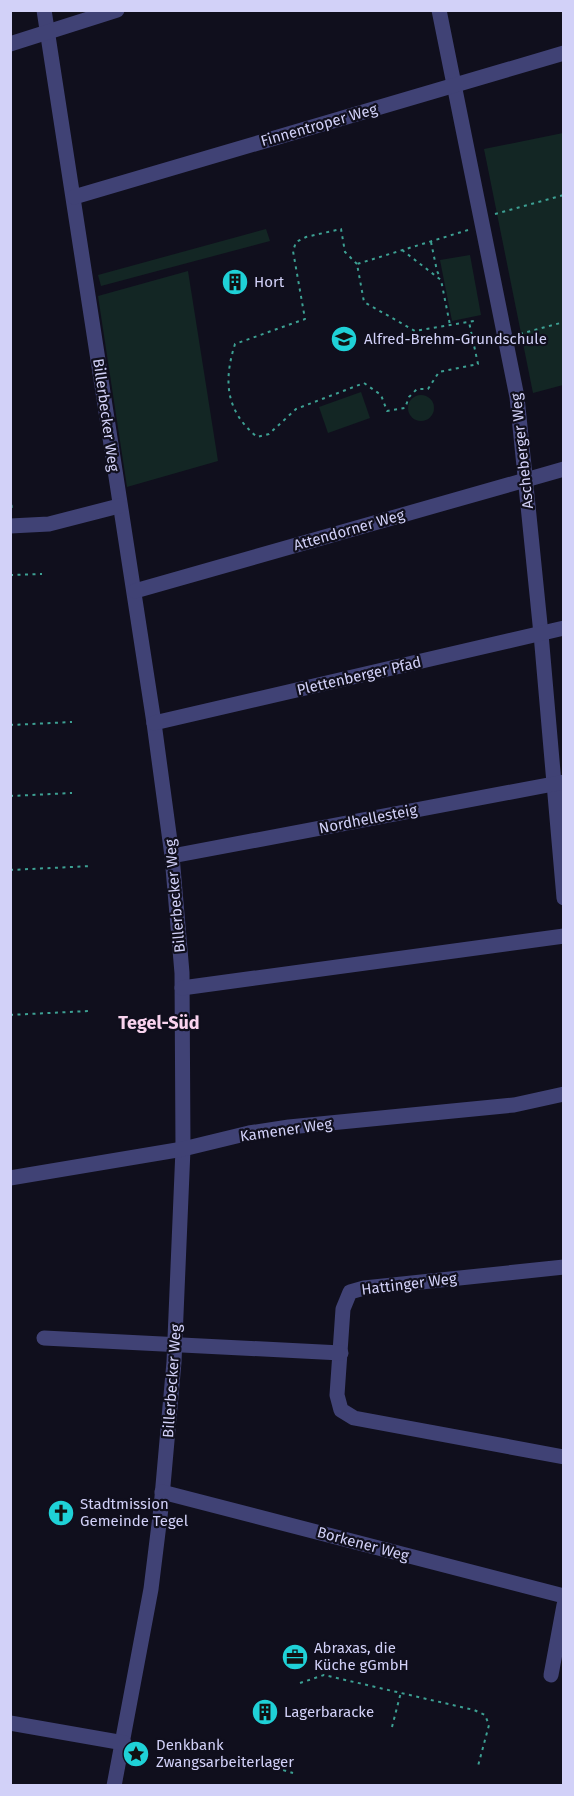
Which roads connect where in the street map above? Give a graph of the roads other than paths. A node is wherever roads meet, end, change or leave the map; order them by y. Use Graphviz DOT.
graph roads {
  1 [pos="44,10"];
  2 [pos="117,10"];
  3 [pos="439,10"];
  4 [pos="48,33"];
  5 [pos="10,44"];
  6 [pos="564,53"];
  7 [pos="453,86"];
  8 [pos="74,197"];
  9 [pos="564,469"];
  10 [pos="525,480"];
  11 [pos="119,506"];
  12 [pos="11,522"];
  13 [pos="135,591"];
  14 [pos="564,628"];
  15 [pos="541,634"];
  16 [pos="154,723"];
  17 [pos="558,783"];
  18 [pos="172,856"];
  19 [pos="564,898"];
  20 [pos="564,936"];
  21 [pos="183,988"];
  22 [pos="564,1094"];
  23 [pos="183,1149"];
  24 [pos="10,1178"];
  25 [pos="564,1267"];
  26 [pos="44,1338"];
  27 [pos="176,1345"];
  28 [pos="341,1353"];
  29 [pos="564,1457"];
  30 [pos="162,1492"];
  31 [pos="564,1596"];
  32 [pos="564,1605"];
  33 [pos="551,1675"];
  34 [pos="10,1723"];
  35 [pos="124,1743"];
  36 [pos="114,1785"];
  1 -- 4 [label="street, Billerbecker Weg"];
  2 -- 4 [label="street"];
  3 -- 7 [label="street, Ascheberger Weg"];
  4 -- 5 [label="street"];
  4 -- 8 [label="street, Billerbecker Weg"];
  6 -- 7 [label="street, Finnentroper Weg"];
  7 -- 8 [label="street, Finnentroper Weg"];
  7 -- 10 [label="street, Ascheberger Weg"];
  8 -- 11 [label="street, Billerbecker Weg"];
  9 -- 10 [label="street, Attendorner Weg"];
  10 -- 13 [label="street, Attendorner Weg"];
  10 -- 15 [label="street, Ascheberger Weg"];
  11 -- 12 [label="street"];
  11 -- 13 [label="street, Billerbecker Weg"];
  13 -- 16 [label="street, Billerbecker Weg"];
  14 -- 15 [label="street, Plettenberger Pfad"];
  15 -- 16 [label="street, Plettenberger Pfad"];
  15 -- 17 [label="street, Ascheberger Weg"];
  16 -- 18 [label="street, Billerbecker Weg"];
  17 -- 18 [label="street, Nordhellesteig"];
  17 -- 19 [label="street, Ascheberger Weg"];
  18 -- 21 [label="street, Billerbecker Weg"];
  20 -- 21 [label="street"];
  21 -- 23 [label="street, Billerbecker Weg"];
  22 -- 23 [label="street, Kamener Weg"];
  23 -- 24 [label="street, Kamener Weg"];
  23 -- 27 [label="street, Billerbecker Weg"];
  25 -- 28 [label="street, Hattinger Weg"];
  26 -- 27 [label="street"];
  27 -- 28 [label="street"];
  27 -- 30 [label="street, Billerbecker Weg"];
  28 -- 29 [label="street, Hattinger Weg"];
  30 -- 31 [label="street, Borkener Weg"];
  30 -- 35 [label="street, Billerbecker Weg"];
  32 -- 33 [label="street"];
  34 -- 35 [label="street"];
  35 -- 36 [label="street, Billerbecker Weg"];
}
